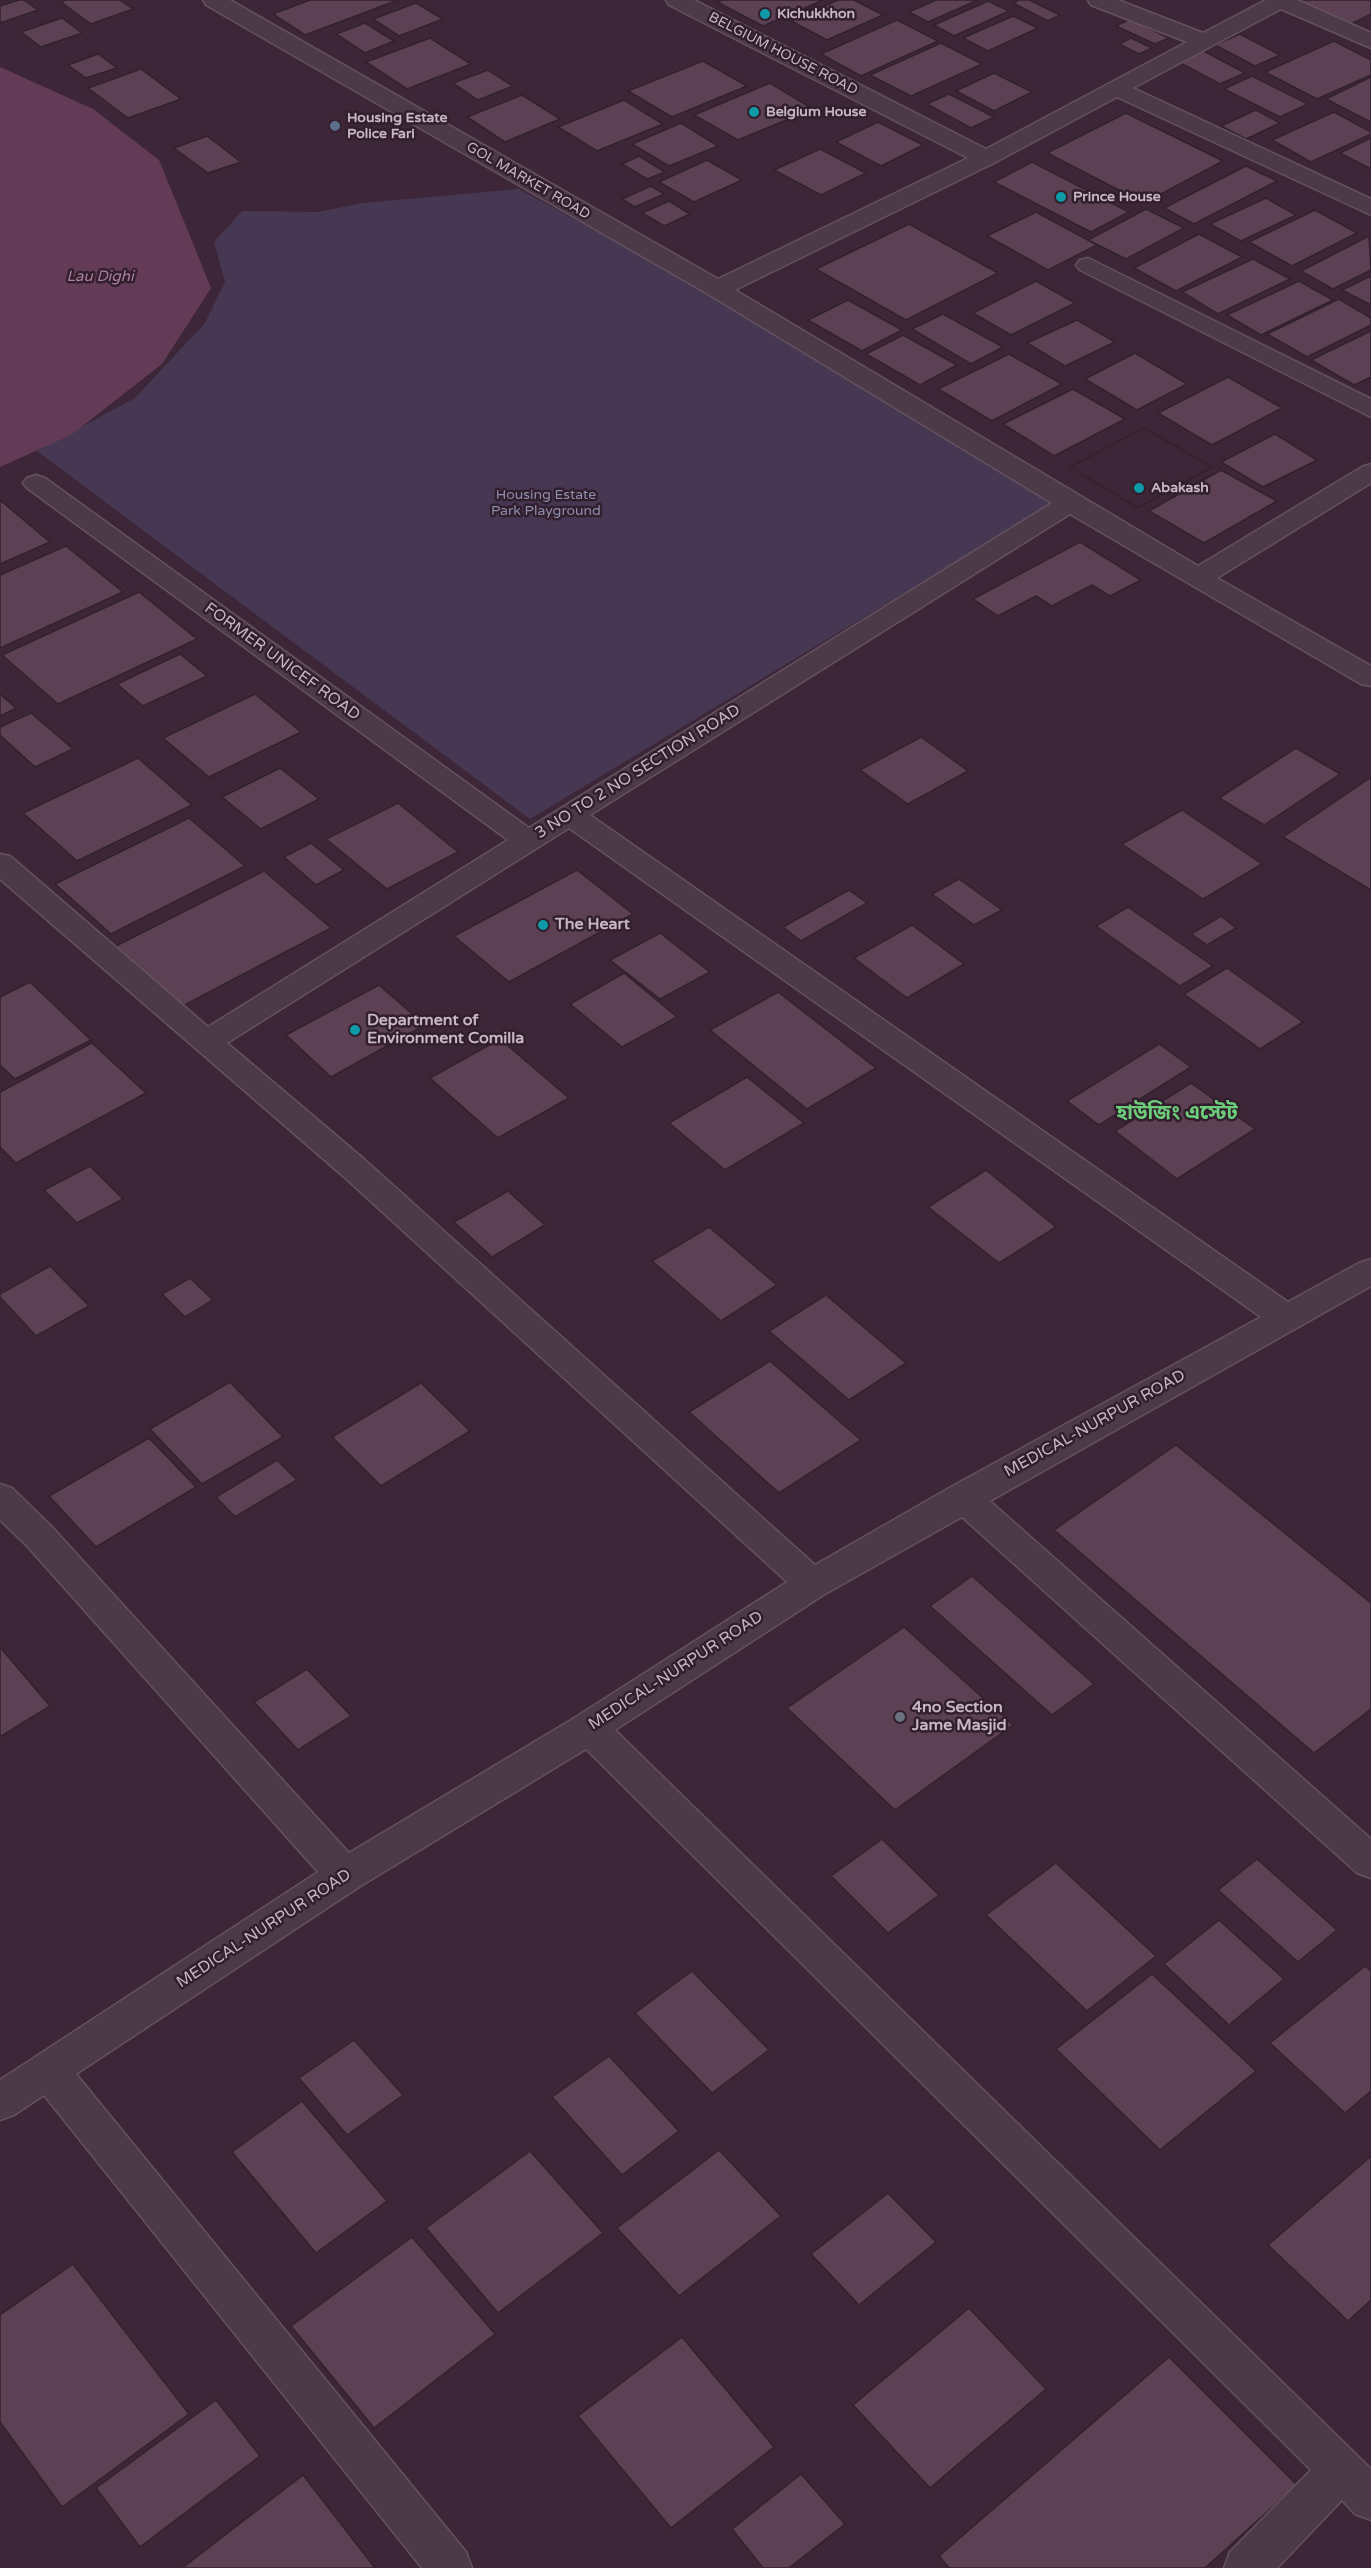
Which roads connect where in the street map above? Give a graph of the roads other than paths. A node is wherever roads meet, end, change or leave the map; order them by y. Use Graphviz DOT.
graph roads {
  1 [pos="214,0"];
  2 [pos="677,0"];
  3 [pos="1099,0"];
  4 [pos="1282,0"];
  5 [pos="1203,41"];
  6 [pos="1371,41"];
  7 [pos="1115,88"];
  8 [pos="986,158"];
  9 [pos="1371,208"];
  10 [pos="1088,265"];
  11 [pos="717,289"];
  12 [pos="1371,410"];
  13 [pos="1371,472"];
  14 [pos="36,483"];
  15 [pos="1070,503"];
  16 [pos="1198,578"];
  17 [pos="1371,678"];
  18 [pos="570,815"];
  19 [pos="528,841"];
  20 [pos="0,863"];
  21 [pos="206,1042"];
  22 [pos="1371,1270"];
  23 [pos="1287,1318"];
  24 [pos="963,1497"];
  25 [pos="0,1498"];
  26 [pos="813,1584"];
  27 [pos="589,1728"];
  28 [pos="1371,1862"];
  29 [pos="345,1875"];
  30 [pos="49,2071"];
  31 [pos="0,2102"];
  32 [pos="1341,2470"];
  33 [pos="1371,2499"];
  34 [pos="450,2568"];
  35 [pos="1246,2568"];
  1 -- 11 [label="street, GOL MARKET ROAD"];
  2 -- 8 [label="street, BELGIUM HOUSE ROAD"];
  3 -- 5 [label="street"];
  4 -- 5 [label="street"];
  4 -- 6 [label="street"];
  5 -- 7 [label="street"];
  7 -- 8 [label="street"];
  7 -- 9 [label="street"];
  8 -- 11 [label="street"];
  10 -- 12 [label="street"];
  11 -- 15 [label="street, GOL MARKET ROAD"];
  13 -- 16 [label="street"];
  14 -- 19 [label="street, FORMER UNICEF ROAD"];
  15 -- 16 [label="street, GOL MARKET ROAD"];
  15 -- 18 [label="street, 3 NO TO 2 NO SECTION ROAD"];
  16 -- 17 [label="street, GOL MARKET ROAD"];
  18 -- 19 [label="street, 3 NO TO 2 NO SECTION ROAD"];
  18 -- 23 [label="street"];
  19 -- 21 [label="street, 3 NO TO 2 NO SECTION ROAD"];
  20 -- 21 [label="street"];
  21 -- 26 [label="street"];
  22 -- 23 [label="street, MEDICAL-NURPUR ROAD"];
  23 -- 24 [label="street, MEDICAL-NURPUR ROAD"];
  24 -- 26 [label="street, MEDICAL-NURPUR ROAD"];
  24 -- 28 [label="street"];
  25 -- 29 [label="street"];
  26 -- 27 [label="street, MEDICAL-NURPUR ROAD"];
  27 -- 29 [label="street, MEDICAL-NURPUR ROAD"];
  27 -- 32 [label="street"];
  29 -- 30 [label="street, MEDICAL-NURPUR ROAD"];
  30 -- 31 [label="street, MEDICAL-NURPUR ROAD"];
  30 -- 34 [label="street"];
  32 -- 33 [label="street"];
  32 -- 35 [label="street"];
}
